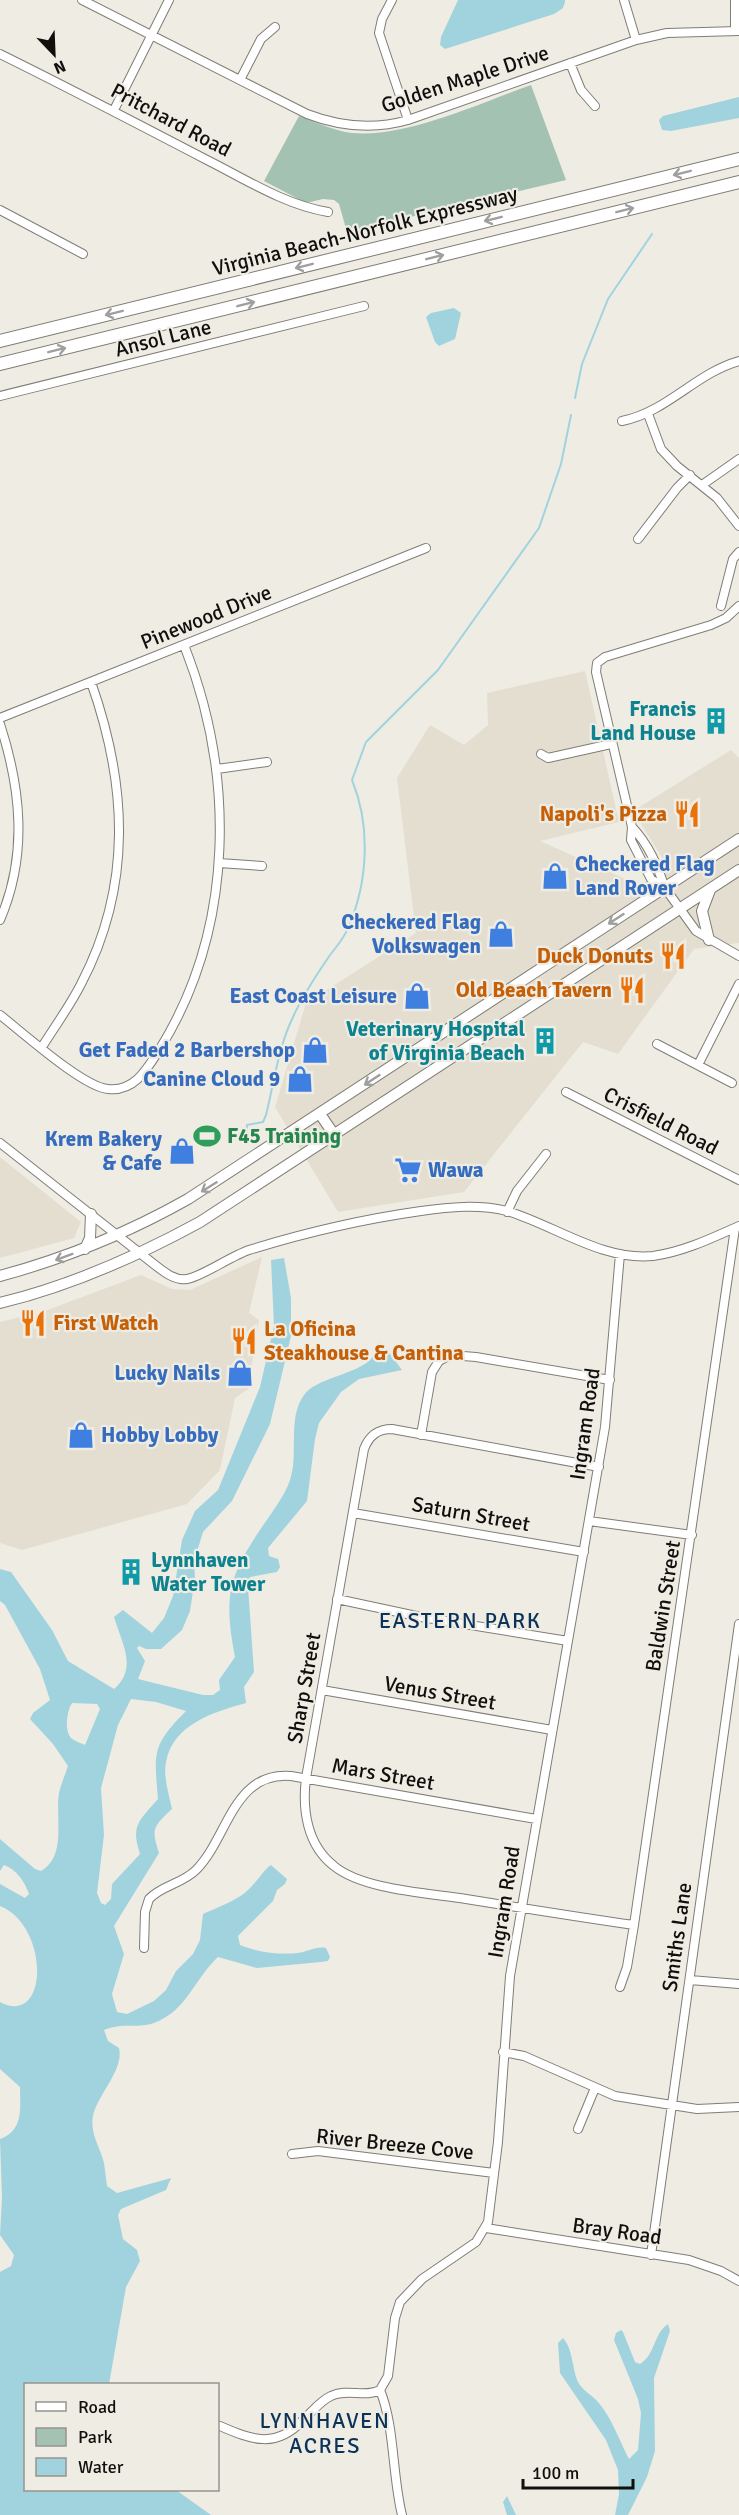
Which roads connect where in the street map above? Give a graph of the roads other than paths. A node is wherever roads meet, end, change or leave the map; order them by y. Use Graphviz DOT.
graph roads {
  1 [pos="82,0"];
  2 [pos="169,0"];
  3 [pos="392,0"];
  4 [pos="624,0"];
  5 [pos="735,0"];
  6 [pos="275,27"];
  7 [pos="737,31"];
  8 [pos="152,36"];
  9 [pos="636,40"];
  10 [pos="1,57"];
  11 [pos="570,63"];
  12 [pos="240,80"];
  13 [pos="594,106"];
  14 [pos="114,110"];
  15 [pos="408,120"];
  16 [pos="739,159"];
  17 [pos="739,182"];
  18 [pos="0,210"];
  19 [pos="328,212"];
  20 [pos="83,254"];
  21 [pos="364,306"];
  22 [pos="0,341"];
  23 [pos="739,361"];
  24 [pos="0,364"];
  25 [pos="0,396"];
  26 [pos="648,414"];
  27 [pos="622,421"];
  28 [pos="739,459"];
  29 [pos="690,475"];
  30 [pos="702,485"];
  31 [pos="738,524"];
  32 [pos="638,539"];
  33 [pos="426,548"];
  34 [pos="739,552"];
  35 [pos="722,606"];
  36 [pos="739,606"];
  37 [pos="184,645"];
  38 [pos="91,682"];
  39 [pos="0,718"];
  40 [pos="0,724"];
  41 [pos="611,744"];
  42 [pos="541,754"];
  43 [pos="267,762"];
  44 [pos="217,769"];
  45 [pos="739,839"];
  46 [pos="219,863"];
  47 [pos="262,866"];
  48 [pos="739,870"];
  49 [pos="665,888"];
  50 [pos="711,888"];
  51 [pos="679,909"];
  52 [pos="0,920"];
  53 [pos="709,940"];
  54 [pos="739,956"];
  55 [pos="739,984"];
  56 [pos="0,1015"];
  57 [pos="657,1044"];
  58 [pos="42,1047"];
  59 [pos="698,1065"];
  60 [pos="732,1083"];
  61 [pos="566,1092"];
  62 [pos="320,1114"];
  63 [pos="335,1136"];
  64 [pos="0,1143"];
  65 [pos="546,1154"];
  66 [pos="739,1180"];
  67 [pos="507,1212"];
  68 [pos="91,1214"];
  69 [pos="737,1227"];
  70 [pos="118,1235"];
  71 [pos="85,1249"];
  72 [pos="141,1253"];
  73 [pos="620,1254"];
  74 [pos="0,1276"];
  75 [pos="0,1303"];
  76 [pos="610,1380"];
  77 [pos="421,1435"];
  78 [pos="598,1467"];
  79 [pos="352,1512"];
  80 [pos="589,1521"];
  81 [pos="692,1535"];
  82 [pos="584,1552"];
  83 [pos="337,1599"];
  84 [pos="739,1624"];
  85 [pos="568,1641"];
  86 [pos="322,1690"];
  87 [pos="552,1730"];
  88 [pos="306,1778"];
  89 [pos="536,1819"];
  90 [pos="521,1909"];
  91 [pos="634,1925"];
  92 [pos="144,1948"];
  93 [pos="690,1980"];
  94 [pos="739,1984"];
  95 [pos="620,1987"];
  96 [pos="503,2052"];
  97 [pos="595,2088"];
  98 [pos="673,2105"];
  99 [pos="739,2107"];
  100 [pos="578,2129"];
  101 [pos="292,2154"];
  102 [pos="495,2173"];
  103 [pos="486,2228"];
  104 [pos="651,2255"];
  105 [pos="739,2281"];
  106 [pos="380,2390"];
  107 [pos="220,2426"];
  108 [pos="402,2515"];
  1 -- 8 [label="street, Golden Maple Drive"];
  2 -- 8 [label="street"];
  3 -- 15 [label="street"];
  4 -- 9 [label="street"];
  5 -- 7 [label="street"];
  6 -- 12 [label="street"];
  7 -- 9 [label="street, Golden Maple Drive"];
  8 -- 12 [label="street, Golden Maple Drive"];
  8 -- 14 [label="street"];
  9 -- 11 [label="street, Golden Maple Drive"];
  10 -- 14 [label="street, Pritchard Road"];
  11 -- 13 [label="street"];
  11 -- 15 [label="street, Golden Maple Drive"];
  12 -- 15 [label="street, Golden Maple Drive"];
  14 -- 19 [label="street, Pritchard Road"];
  16 -- 22 [label="highway, Virginia Beach-Norfolk Expressway, one-way"];
  24 -- 17 [label="highway, Virginia Beach-Norfolk Expressway, one-way"];
  18 -- 20 [label="street"];
  21 -- 25 [label="street, Ansol Lane"];
  23 -- 26 [label="street"];
  26 -- 27 [label="street"];
  26 -- 29 [label="street"];
  28 -- 30 [label="street"];
  29 -- 30 [label="street"];
  29 -- 32 [label="street"];
  30 -- 31 [label="street"];
  33 -- 37 [label="street, Pinewood Drive"];
  34 -- 35 [label="street"];
  36 -- 41 [label="street"];
  37 -- 38 [label="street, Pinewood Drive"];
  37 -- 44 [label="street"];
  38 -- 39 [label="street, Pinewood Drive"];
  38 -- 58 [label="street"];
  40 -- 52 [label="street"];
  41 -- 42 [label="street"];
  41 -- 49 [label="street"];
  43 -- 44 [label="street"];
  44 -- 46 [label="street"];
  45 -- 49 [label="main road"];
  46 -- 47 [label="street"];
  46 -- 58 [label="street"];
  48 -- 50 [label="main road"];
  49 -- 51 [label="street"];
  49 -- 62 [label="main road, one-way"];
  50 -- 51 [label="main road"];
  50 -- 53 [label="main road"];
  51 -- 53 [label="street"];
  51 -- 63 [label="main road"];
  53 -- 54 [label="street"];
  55 -- 59 [label="street"];
  56 -- 58 [label="street"];
  57 -- 59 [label="street"];
  59 -- 60 [label="street"];
  61 -- 66 [label="street, Crisfield Road"];
  62 -- 63 [label="main road"];
  62 -- 70 [label="main road, one-way"];
  63 -- 72 [label="main road"];
  64 -- 68 [label="street"];
  65 -- 67 [label="street"];
  67 -- 72 [label="street"];
  67 -- 73 [label="street"];
  68 -- 70 [label="street"];
  68 -- 71 [label="main road"];
  69 -- 73 [label="street"];
  69 -- 81 [label="street, Baldwin Street"];
  70 -- 71 [label="main road"];
  70 -- 72 [label="street"];
  71 -- 74 [label="main road, one-way"];
  72 -- 75 [label="main road"];
  73 -- 76 [label="street, Ingram Road"];
  76 -- 77 [label="street"];
  76 -- 78 [label="street, Ingram Road"];
  77 -- 78 [label="street, Sharp Street"];
  77 -- 79 [label="street, Sharp Street"];
  78 -- 80 [label="street, Ingram Road"];
  79 -- 82 [label="street, Saturn Street"];
  79 -- 83 [label="street, Sharp Street"];
  80 -- 81 [label="street"];
  80 -- 82 [label="street, Ingram Road"];
  81 -- 91 [label="street, Baldwin Street"];
  82 -- 85 [label="street, Ingram Road"];
  83 -- 85 [label="street"];
  83 -- 86 [label="street, Sharp Street"];
  84 -- 93 [label="street, Smiths Lane"];
  85 -- 87 [label="street, Ingram Road"];
  86 -- 87 [label="street, Venus Street"];
  86 -- 88 [label="street, Sharp Street"];
  87 -- 89 [label="street, Ingram Road"];
  88 -- 89 [label="street, Mars Street"];
  88 -- 90 [label="street, Sharp Street"];
  88 -- 92 [label="street, Mars Street"];
  89 -- 90 [label="street, Ingram Road"];
  90 -- 91 [label="street, Sharp Street"];
  90 -- 96 [label="street, Ingram Road"];
  91 -- 95 [label="street, Baldwin Street"];
  93 -- 94 [label="street"];
  93 -- 98 [label="street, Smiths Lane"];
  96 -- 97 [label="street"];
  96 -- 102 [label="street, Ingram Road"];
  97 -- 98 [label="street"];
  97 -- 100 [label="street"];
  98 -- 99 [label="street"];
  98 -- 104 [label="street, Smiths Lane"];
  101 -- 102 [label="street, River Breeze Cove"];
  102 -- 103 [label="street, Ingram Road"];
  103 -- 104 [label="street, Bray Road"];
  103 -- 106 [label="street"];
  104 -- 105 [label="street, Bray Road"];
  106 -- 107 [label="street"];
  106 -- 108 [label="street"];
}
